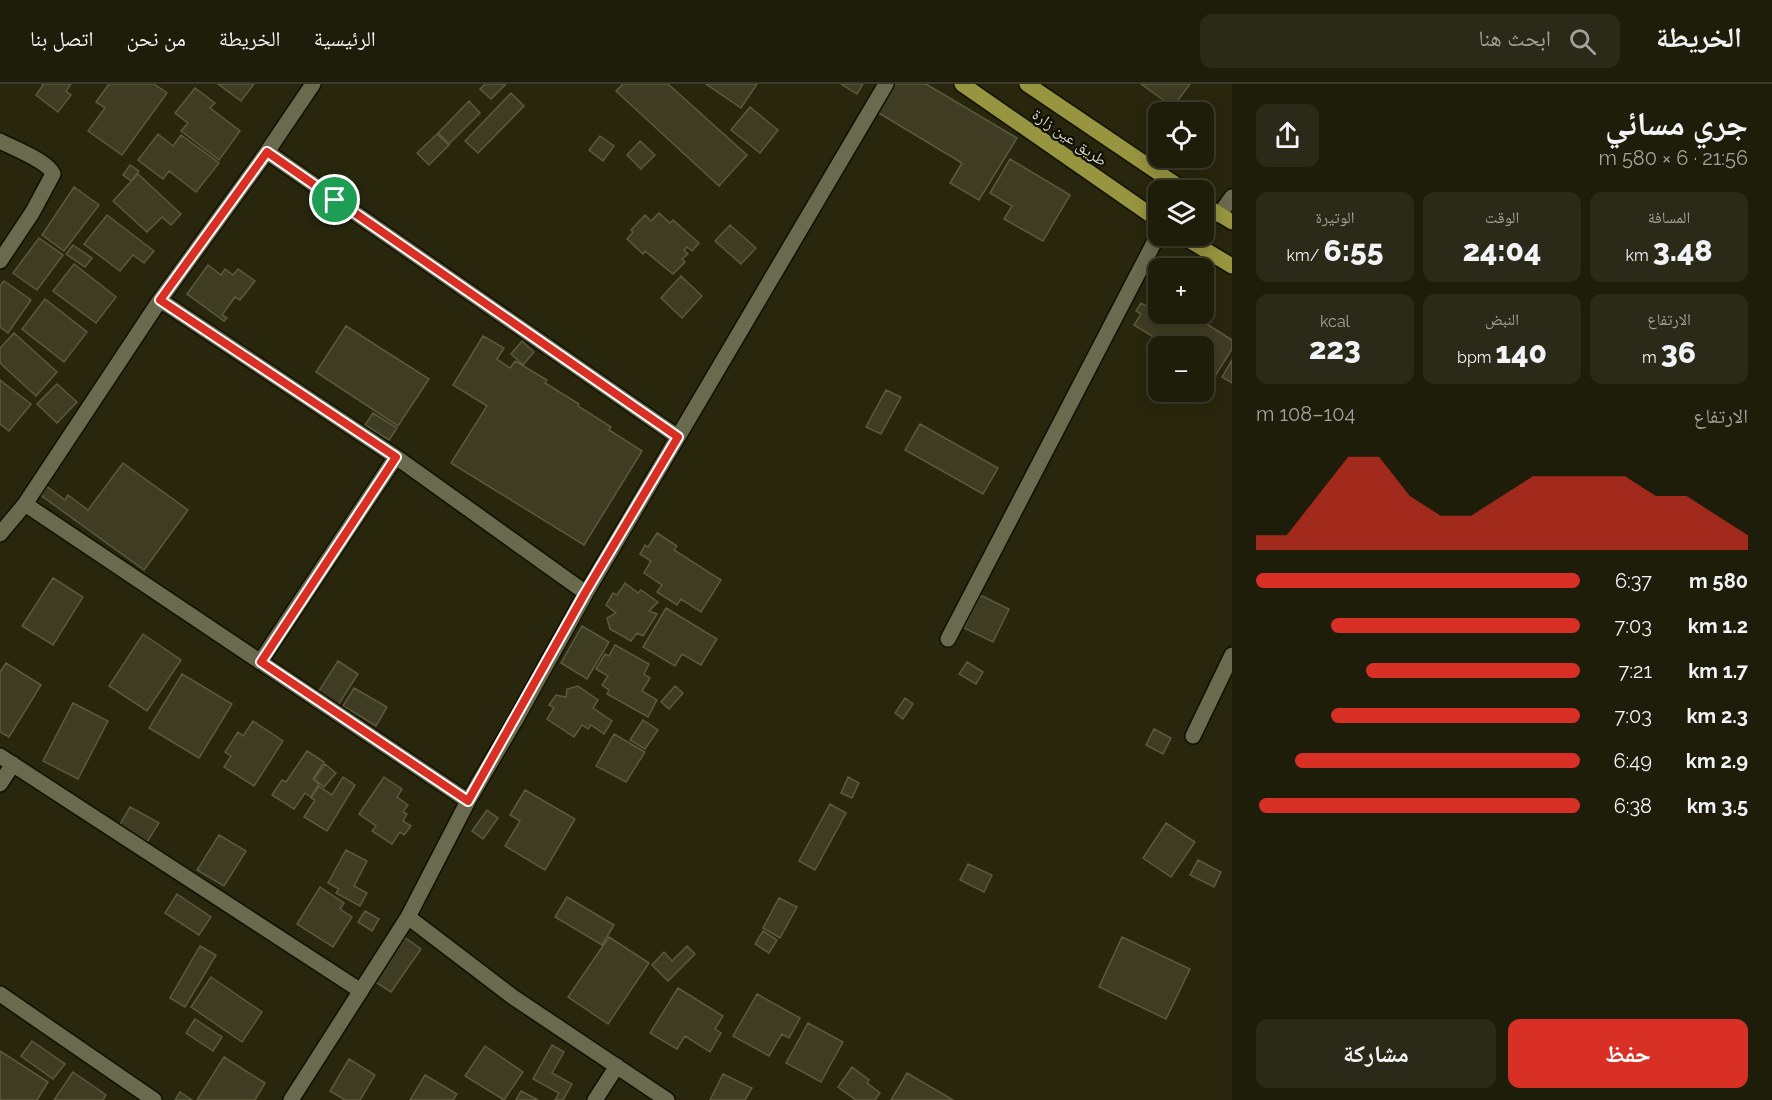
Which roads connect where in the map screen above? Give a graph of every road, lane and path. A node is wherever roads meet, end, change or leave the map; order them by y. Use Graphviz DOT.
graph roads {
  1 [pos="313,84"];
  2 [pos="886,84"];
  3 [pos="962,84"];
  4 [pos="1027,84"];
  5 [pos="0,141"];
  6 [pos="267,152"];
  7 [pos="1169,180"];
  8 [pos="1232,197"];
  9 [pos="1148,213"];
  10 [pos="1226,218"];
  11 [pos="1152,246"];
  12 [pos="1199,246"];
  13 [pos="0,261"];
  14 [pos="1232,266"];
  15 [pos="160,300"];
  16 [pos="678,437"];
  17 [pos="396,457"];
  18 [pos="25,504"];
  19 [pos="0,534"];
  20 [pos="585,593"];
  21 [pos="948,639"];
  22 [pos="1232,655"];
  23 [pos="261,662"];
  24 [pos="1193,736"];
  25 [pos="7,760"];
  26 [pos="0,784"];
  27 [pos="468,801"];
  28 [pos="408,917"];
  29 [pos="361,991"];
  30 [pos="0,994"];
  31 [pos="617,1066"];
  32 [pos="298,1098"];
  33 [pos="154,1100"];
  34 [pos="595,1100"];
  35 [pos="667,1100"];
  1 -- 6 [label="street"];
  2 -- 16 [label="street"];
  3 -- 9 [label="main road, طريق عين زارة"];
  4 -- 7 [label="main road, طريق عين زارة"];
  5 -- 13 [label="street"];
  6 -- 15 [label="street"];
  6 -- 16 [label="street"];
  8 -- 10 [label="street"];
  11 -- 21 [label="street"];
  12 -- 14 [label="main road"];
  15 -- 17 [label="street"];
  15 -- 18 [label="street"];
  16 -- 20 [label="street"];
  17 -- 20 [label="street"];
  17 -- 23 [label="street"];
  18 -- 19 [label="street"];
  18 -- 23 [label="street"];
  20 -- 27 [label="street"];
  22 -- 24 [label="street"];
  23 -- 27 [label="street"];
  25 -- 26 [label="street"];
  25 -- 29 [label="street"];
  27 -- 28 [label="street"];
  28 -- 29 [label="street"];
  28 -- 31 [label="street"];
  29 -- 32 [label="street"];
  30 -- 33 [label="street"];
  31 -- 34 [label="street"];
  31 -- 35 [label="street"];
}
